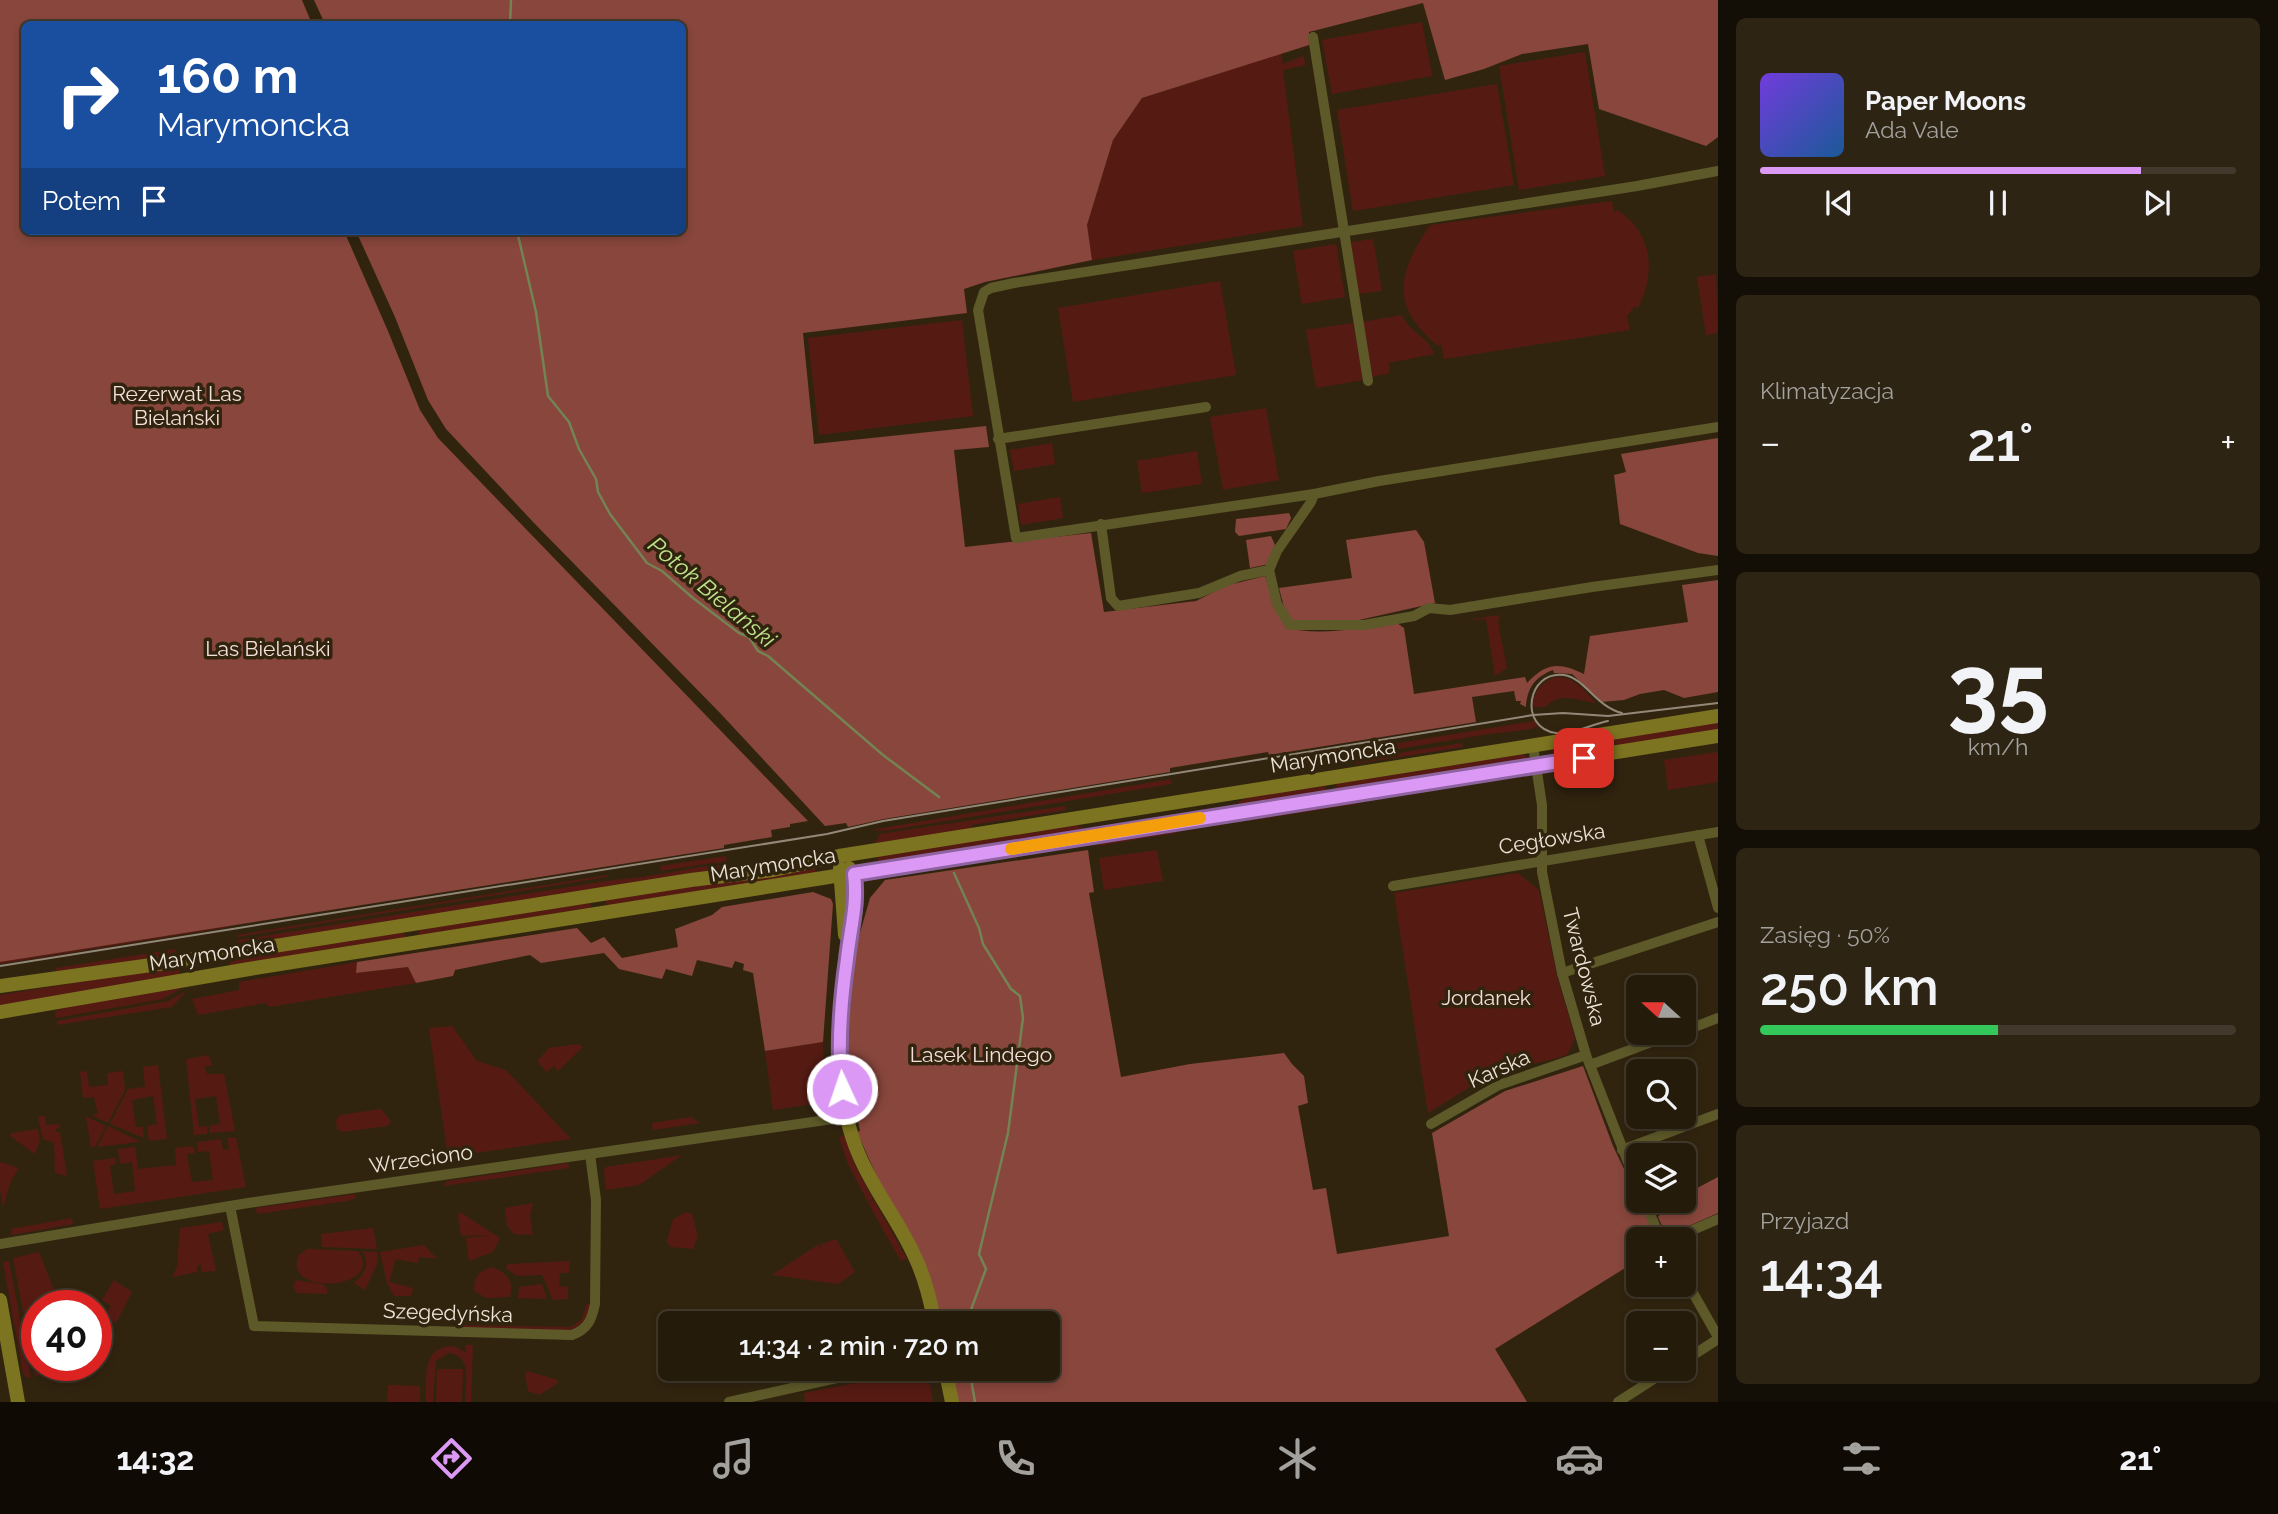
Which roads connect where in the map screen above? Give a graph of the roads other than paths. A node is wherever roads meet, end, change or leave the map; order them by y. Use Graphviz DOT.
graph roads {
  1 [pos="1313,37"];
  2 [pos="1718,171"];
  3 [pos="1342,230"];
  4 [pos="1368,381"];
  5 [pos="1206,407"];
  6 [pos="1718,427"];
  7 [pos="998,439"];
  8 [pos="1314,494"];
  9 [pos="1101,524"];
  10 [pos="1269,570"];
  11 [pos="1718,570"];
  12 [pos="1718,716"];
  13 [pos="1718,736"];
  14 [pos="1533,746"];
  15 [pos="1536,765"];
  16 [pos="1329,778"];
  17 [pos="1219,796"];
  18 [pos="1332,797"];
  19 [pos="1240,812"];
  20 [pos="1192,820"];
  21 [pos="1718,832"];
  22 [pos="1698,835"];
  23 [pos="839,856"];
  24 [pos="1541,860"];
  25 [pos="847,875"];
  26 [pos="1393,886"];
  27 [pos="597,895"];
  28 [pos="1718,908"];
  29 [pos="600,914"];
  30 [pos="1718,922"];
  31 [pos="410,924"];
  32 [pos="413,943"];
  33 [pos="222,954"];
  34 [pos="225,973"];
  35 [pos="1562,973"];
  36 [pos="0,986"];
  37 [pos="0,1012"];
  38 [pos="1718,1018"];
  39 [pos="1696,1026"];
  40 [pos="1636,1045"];
  41 [pos="1588,1060"];
  42 [pos="1718,1114"];
  43 [pos="847,1117"];
  44 [pos="1431,1124"];
  45 [pos="1622,1150"];
  46 [pos="590,1154"];
  47 [pos="1626,1160"];
  48 [pos="230,1206"];
  49 [pos="1718,1220"];
  50 [pos="1696,1229"];
  51 [pos="0,1244"];
  52 [pos="1695,1297"];
  53 [pos="0,1300"];
  54 [pos="932,1311"];
  55 [pos="1718,1338"];
  56 [pos="1696,1353"];
  57 [pos="824,1381"];
  58 [pos="948,1381"];
  59 [pos="1651,1381"];
  60 [pos="18,1402"];
  61 [pos="729,1402"];
  62 [pos="952,1402"];
  63 [pos="1618,1402"];
  1 -- 3 [label="street"];
  2 -- 3 [label="street"];
  3 -- 4 [label="street"];
  3 -- 7 [label="street"];
  5 -- 7 [label="street"];
  6 -- 8 [label="street"];
  7 -- 9 [label="street"];
  8 -- 9 [label="street"];
  8 -- 10 [label="street"];
  9 -- 10 [label="street"];
  10 -- 11 [label="street"];
  12 -- 14 [label="main road, Marymoncka"];
  13 -- 15 [label="main road, Marymoncka"];
  14 -- 15 [label="street, Twardowska"];
  14 -- 16 [label="main road, Marymoncka"];
  15 -- 18 [label="main road, Marymoncka"];
  15 -- 24 [label="street, Twardowska"];
  16 -- 17 [label="main road, Marymoncka"];
  16 -- 18 [label="main road"];
  17 -- 19 [label="main road"];
  17 -- 20 [label="main road"];
  17 -- 23 [label="main road, Marymoncka"];
  18 -- 19 [label="main road, Marymoncka"];
  19 -- 20 [label="main road, Marymoncka"];
  20 -- 25 [label="main road, Marymoncka"];
  21 -- 22 [label="street, Cegłowska"];
  22 -- 24 [label="street, Cegłowska"];
  22 -- 28 [label="street"];
  23 -- 25 [label="main road"];
  23 -- 27 [label="main road, Marymoncka"];
  24 -- 26 [label="street, Cegłowska"];
  24 -- 35 [label="street, Twardowska"];
  25 -- 29 [label="main road, Marymoncka"];
  25 -- 43 [label="main road"];
  27 -- 29 [label="main road"];
  27 -- 31 [label="main road, Marymoncka"];
  29 -- 32 [label="main road, Marymoncka"];
  30 -- 35 [label="street"];
  31 -- 32 [label="main road"];
  31 -- 33 [label="main road, Marymoncka"];
  32 -- 34 [label="main road, Marymoncka"];
  33 -- 34 [label="main road"];
  33 -- 36 [label="main road, Marymoncka"];
  34 -- 37 [label="main road, Marymoncka"];
  35 -- 41 [label="street, Twardowska"];
  38 -- 39 [label="street"];
  40 -- 41 [label="street, Karska"];
  41 -- 44 [label="street, Karska"];
  41 -- 45 [label="street, Twardowska"];
  42 -- 45 [label="street"];
  43 -- 46 [label="street, Wrzeciono"];
  43 -- 54 [label="main road"];
  45 -- 47 [label="street, Twardowska"];
  46 -- 48 [label="street, Wrzeciono"];
  46 -- 48 [label="street, Szegedyńska"];
  48 -- 51 [label="street, Wrzeciono"];
  49 -- 50 [label="street"];
  52 -- 55 [label="street"];
  53 -- 60 [label="main road"];
  55 -- 56 [label="street"];
  57 -- 61 [label="street"];
  58 -- 62 [label="main road"];
  59 -- 63 [label="street"];
}
